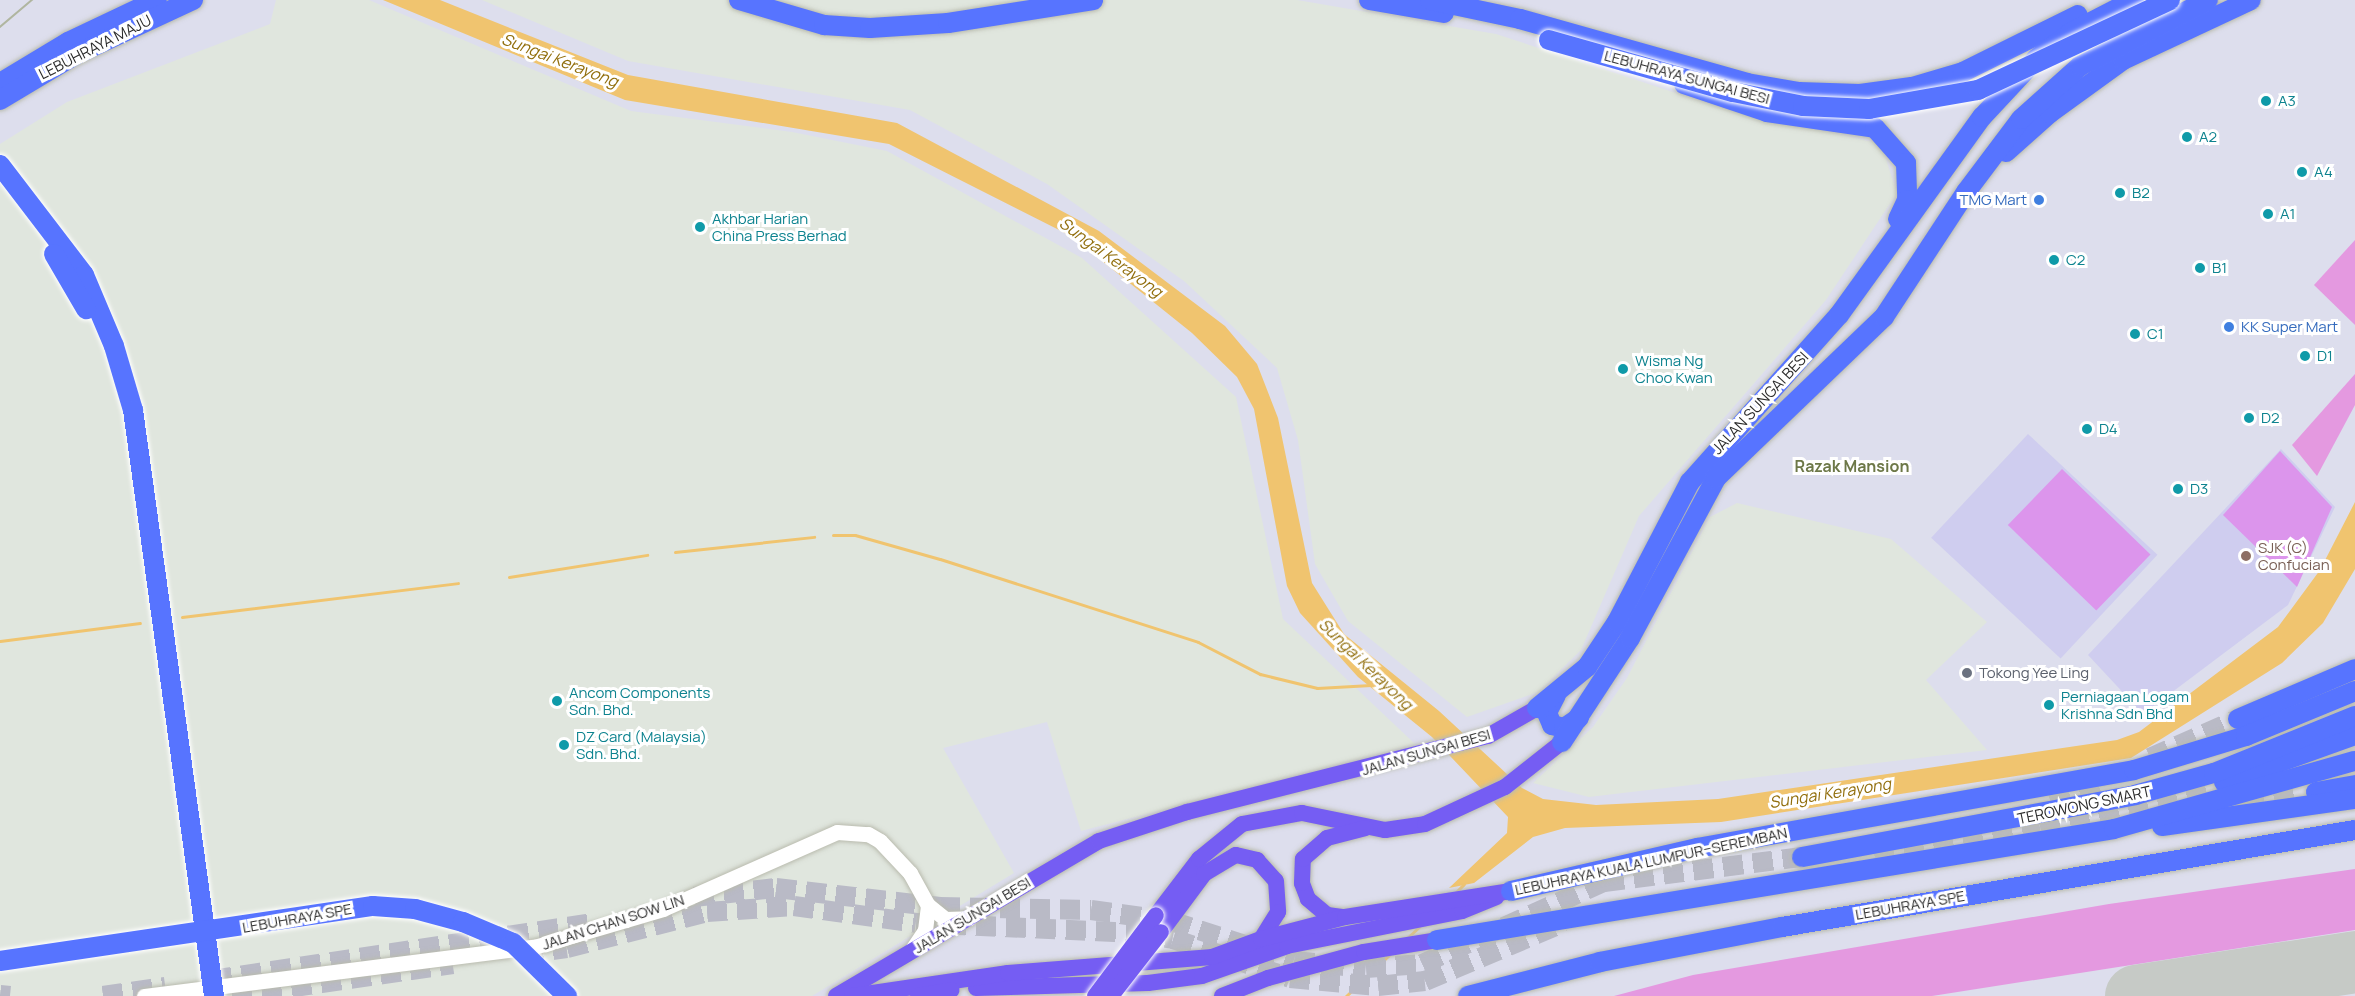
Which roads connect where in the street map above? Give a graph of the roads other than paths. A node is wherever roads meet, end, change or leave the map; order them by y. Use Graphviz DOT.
graph roads {
  1 [pos="157,0"];
  2 [pos="193,0"];
  3 [pos="739,0"];
  4 [pos="780,0"];
  5 [pos="1014,0"];
  6 [pos="1093,0"];
  7 [pos="1370,0"];
  8 [pos="1430,0"];
  9 [pos="2109,0"];
  10 [pos="2134,0"];
  11 [pos="2170,0"];
  12 [pos="2208,0"];
  13 [pos="2252,0"];
  14 [pos="1654,69"];
  15 [pos="0,83"];
  16 [pos="0,100"];
  17 [pos="0,165"];
  18 [pos="0,181"];
  19 [pos="1966,192"];
  20 [pos="1882,255"];
  21 [pos="2355,669"];
  22 [pos="2355,691"];
  23 [pos="1556,695"];
  24 [pos="1537,708"];
  25 [pos="2355,716"];
  26 [pos="1580,718"];
  27 [pos="2238,719"];
  28 [pos="2355,736"];
  29 [pos="1562,742"];
  30 [pos="2355,761"];
  31 [pos="2224,782"];
  32 [pos="2355,785"];
  33 [pos="2295,796"];
  34 [pos="2355,799"];
  35 [pos="2051,802"];
  36 [pos="2000,823"];
  37 [pos="1366,828"];
  38 [pos="2114,829"];
  39 [pos="2355,830"];
  40 [pos="2355,836"];
  41 [pos="1802,856"];
  42 [pos="1511,891"];
  43 [pos="928,904"];
  44 [pos="1345,917"];
  45 [pos="1395,917"];
  46 [pos="969,918"];
  47 [pos="1261,939"];
  48 [pos="1437,940"];
  49 [pos="910,953"];
  50 [pos="0,962"];
  51 [pos="1116,968"];
  52 [pos="0,970"];
  53 [pos="144,996"];
  54 [pos="202,996"];
  55 [pos="214,996"];
  56 [pos="560,996"];
  57 [pos="567,996"];
  58 [pos="836,996"];
  59 [pos="852,996"];
  60 [pos="918,996"];
  61 [pos="1088,996"];
  62 [pos="1095,996"];
  63 [pos="1111,996"];
  64 [pos="1222,996"];
  65 [pos="1468,996"];
  66 [pos="1496,996"];
  1 -- 15 [label="highway, LEBUHRAYA MAJU"];
  2 -- 16 [label="highway, LEBUHRAYA MAJU"];
  3 -- 6 [label="highway"];
  4 -- 5 [label="highway"];
  7 -- 14 [label="highway, LEBUHRAYA SUNGAI BESI, bridge"];
  8 -- 9 [label="highway, LEBUHRAYA SUNGAI BESI"];
  10 -- 20 [label="highway"];
  11 -- 14 [label="highway, LEBUHRAYA SUNGAI BESI, bridge"];
  12 -- 19 [label="highway, JALAN SUNGAI BESI"];
  13 -- 19 [label="highway"];
  14 -- 20 [label="highway, bridge"];
  17 -- 55 [label="highway, bridge"];
  18 -- 54 [label="highway, bridge"];
  19 -- 26 [label="highway, JALAN SUNGAI BESI"];
  20 -- 23 [label="highway, JALAN SUNGAI BESI"];
  21 -- 27 [label="highway"];
  22 -- 42 [label="highway, LEBUHRAYA KUALA LUMPUR–SEREMBAN"];
  23 -- 24 [label="highway, JALAN SUNGAI BESI"];
  23 -- 26 [label="highway"];
  24 -- 46 [label="main road, JALAN SUNGAI BESI"];
  25 -- 36 [label="highway, TEROWONG SMART"];
  26 -- 29 [label="highway, JALAN SUNGAI BESI"];
  28 -- 31 [label="highway"];
  29 -- 37 [label="main road, JALAN SUNGAI BESI"];
  30 -- 38 [label="highway"];
  32 -- 33 [label="highway"];
  34 -- 38 [label="highway"];
  35 -- 36 [label="highway"];
  36 -- 41 [label="highway, TEROWONG SMART"];
  37 -- 44 [label="main road"];
  37 -- 51 [label="main road, bridge"];
  38 -- 48 [label="highway"];
  39 -- 65 [label="highway, LEBUHRAYA SPE"];
  40 -- 66 [label="highway, LEBUHRAYA SPE"];
  42 -- 45 [label="main road, LEBUHRAYA KUALA LUMPUR–SEREMBAN"];
  42 -- 45 [label="main road"];
  43 -- 46 [label="street, JALAN CHAN SOW LIN"];
  43 -- 49 [label="street"];
  43 -- 53 [label="street, JALAN CHAN SOW LIN"];
  44 -- 45 [label="main road, LEBUHRAYA KUALA LUMPUR–SEREMBAN"];
  44 -- 47 [label="main road, LEBUHRAYA KUALA LUMPUR–SEREMBAN"];
  45 -- 60 [label="main road"];
  46 -- 49 [label="main road, JALAN SUNGAI BESI"];
  47 -- 59 [label="main road, LEBUHRAYA KUALA LUMPUR–SEREMBAN"];
  47 -- 63 [label="main road, bridge"];
  48 -- 64 [label="main road"];
  49 -- 58 [label="main road, JALAN SUNGAI BESI"];
  50 -- 57 [label="highway, LEBUHRAYA SPE, bridge"];
  51 -- 61 [label="main road, bridge"];
  51 -- 62 [label="main road, bridge"];
  52 -- 56 [label="highway, LEBUHRAYA SPE"];
}
